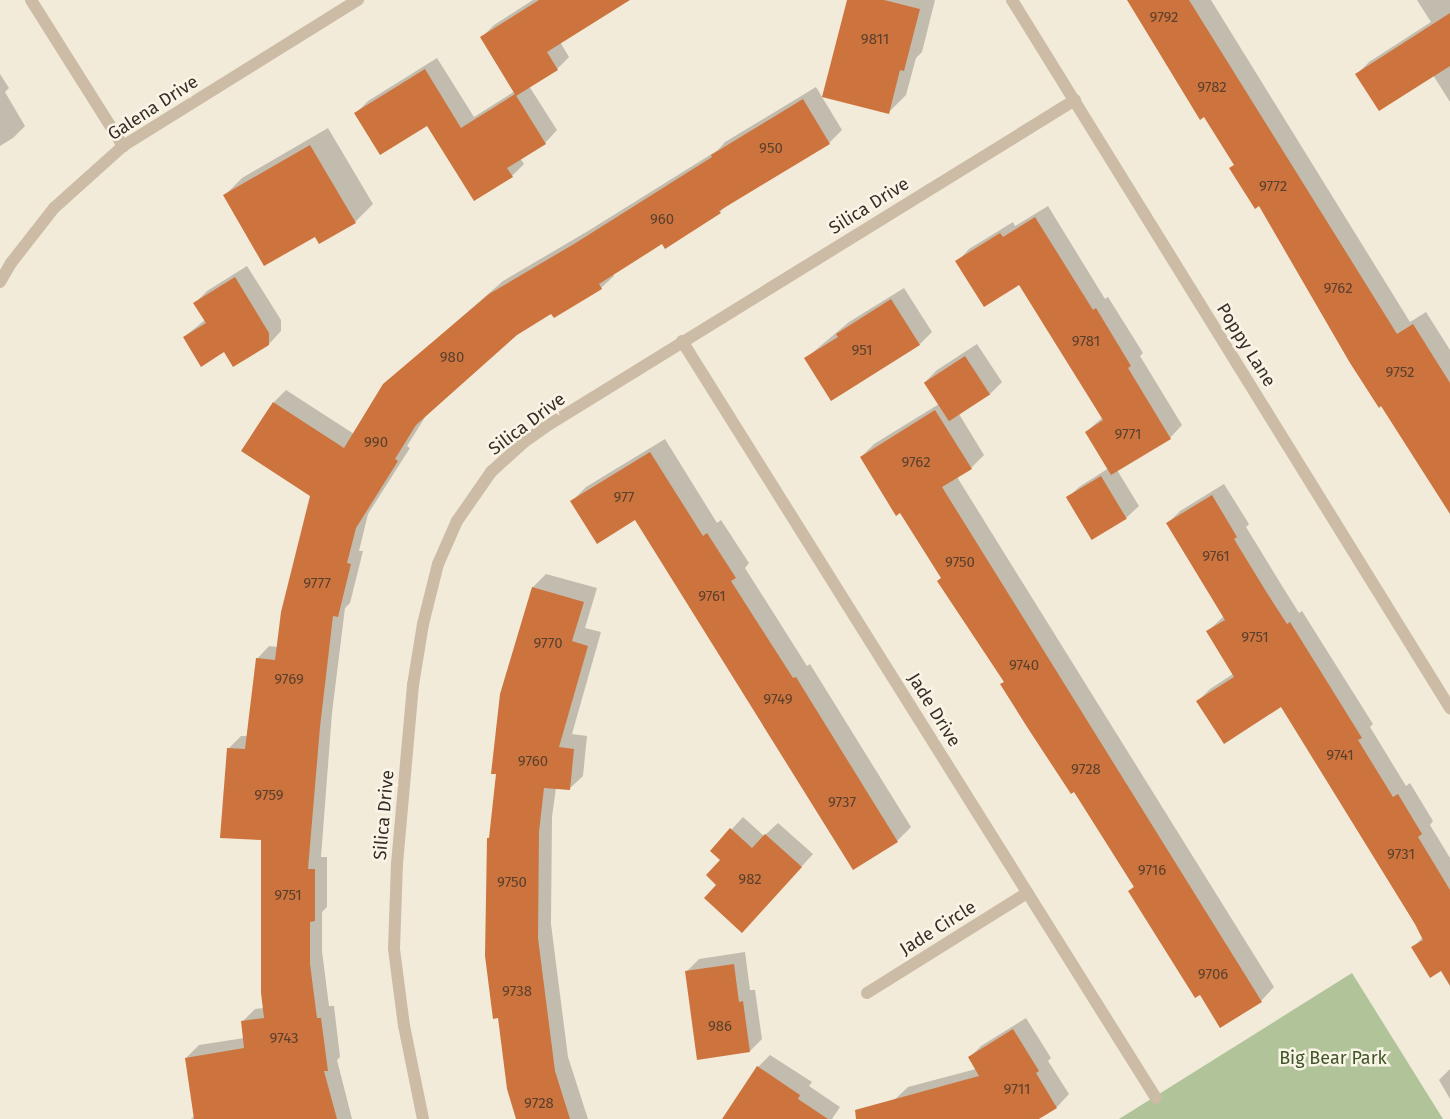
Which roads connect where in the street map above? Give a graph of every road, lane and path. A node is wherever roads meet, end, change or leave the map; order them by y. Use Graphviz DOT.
graph roads {
  1 [pos="31,0"];
  2 [pos="358,0"];
  3 [pos="1012,0"];
  4 [pos="1074,100"];
  5 [pos="123,146"];
  6 [pos="0,282"];
  7 [pos="682,342"];
  8 [pos="1450,708"];
  9 [pos="1028,893"];
  10 [pos="867,993"];
  11 [pos="1156,1098"];
  12 [pos="423,1119"];
  1 -- 5 [label="street"];
  2 -- 5 [label="street, Galena Drive"];
  3 -- 4 [label="street, Poppy Lane"];
  4 -- 7 [label="street, Silica Drive"];
  4 -- 8 [label="street, Poppy Lane"];
  5 -- 6 [label="street, Galena Drive"];
  7 -- 9 [label="street, Jade Drive"];
  7 -- 12 [label="street, Silica Drive"];
  9 -- 10 [label="street, Jade Circle"];
  9 -- 11 [label="street, Jade Drive"];
}
